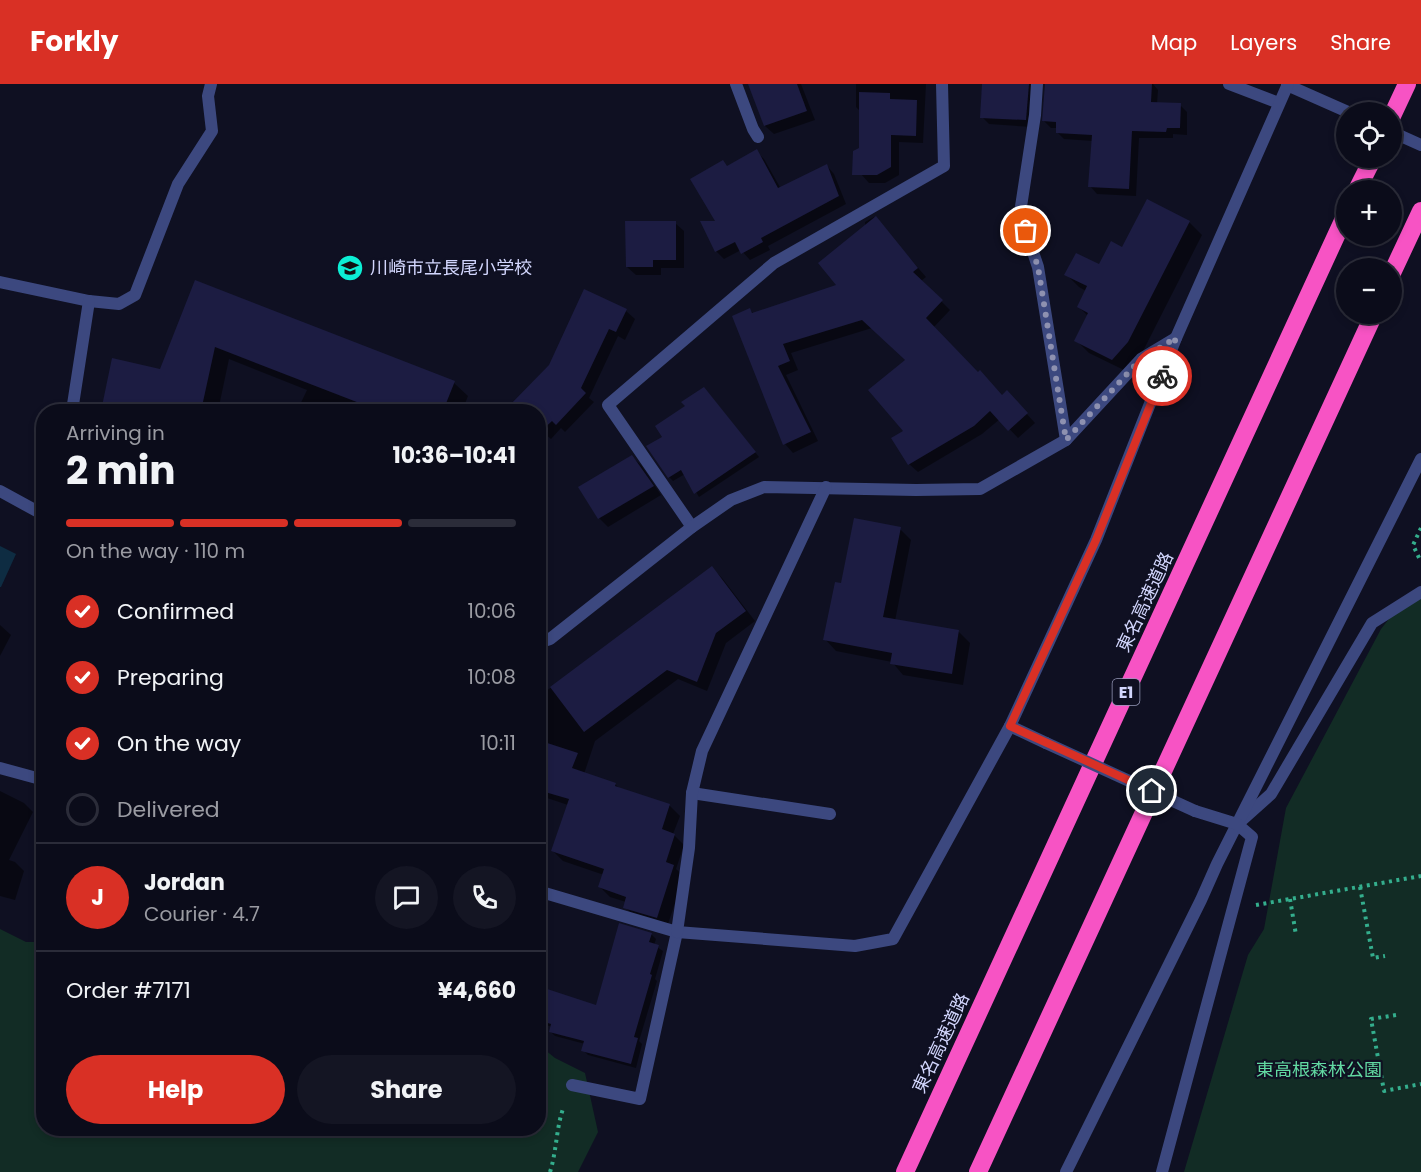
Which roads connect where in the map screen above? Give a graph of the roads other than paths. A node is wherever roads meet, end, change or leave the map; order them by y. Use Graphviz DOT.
graph roads {
  1 [pos="211,84"];
  2 [pos="736,84"];
  3 [pos="942,84"];
  4 [pos="1037,84"];
  5 [pos="1228,84"];
  6 [pos="1407,84"];
  7 [pos="1287,85"];
  8 [pos="1399,102"];
  9 [pos="1279,103"];
  10 [pos="1336,107"];
  11 [pos="758,137"];
  12 [pos="1402,137"];
  13 [pos="1421,146"];
  14 [pos="1421,211"];
  15 [pos="1336,236"];
  16 [pos="1399,258"];
  17 [pos="0,282"];
  18 [pos="89,301"];
  19 [pos="1369,324"];
  20 [pos="1176,338"];
  21 [pos="73,404"];
  22 [pos="1066,440"];
  23 [pos="1421,459"];
  24 [pos="826,487"];
  25 [pos="0,491"];
  26 [pos="36,511"];
  27 [pos="692,527"];
  28 [pos="1421,592"];
  29 [pos="546,640"];
  30 [pos="1010,726"];
  31 [pos="0,768"];
  32 [pos="36,778"];
  33 [pos="692,793"];
  34 [pos="830,814"];
  35 [pos="1236,824"];
  36 [pos="546,893"];
  37 [pos="677,932"];
  38 [pos="572,1085"];
  39 [pos="905,1172"];
  40 [pos="978,1172"];
  41 [pos="1066,1172"];
  42 [pos="1162,1172"];
  1 -- 18 [label="street"];
  2 -- 11 [label="street"];
  3 -- 27 [label="street"];
  4 -- 22 [label="street"];
  5 -- 9 [label="street"];
  6 -- 8 [label="highway"];
  7 -- 9 [label="street"];
  7 -- 10 [label="street"];
  9 -- 20 [label="street"];
  12 -- 13 [label="street"];
  14 -- 16 [label="highway"];
  15 -- 39 [label="highway, 東名高速道路 / E1"];
  17 -- 18 [label="street"];
  18 -- 21 [label="street"];
  19 -- 40 [label="highway"];
  20 -- 22 [label="street"];
  20 -- 30 [label="street"];
  22 -- 24 [label="street"];
  23 -- 35 [label="street"];
  24 -- 27 [label="street"];
  24 -- 33 [label="street"];
  25 -- 26 [label="street"];
  27 -- 29 [label="street"];
  28 -- 35 [label="street"];
  30 -- 35 [label="street, bridge"];
  30 -- 37 [label="street"];
  31 -- 32 [label="street"];
  33 -- 34 [label="street"];
  33 -- 37 [label="street"];
  35 -- 41 [label="street"];
  35 -- 42 [label="street"];
  36 -- 37 [label="street"];
  37 -- 38 [label="street"];
}
